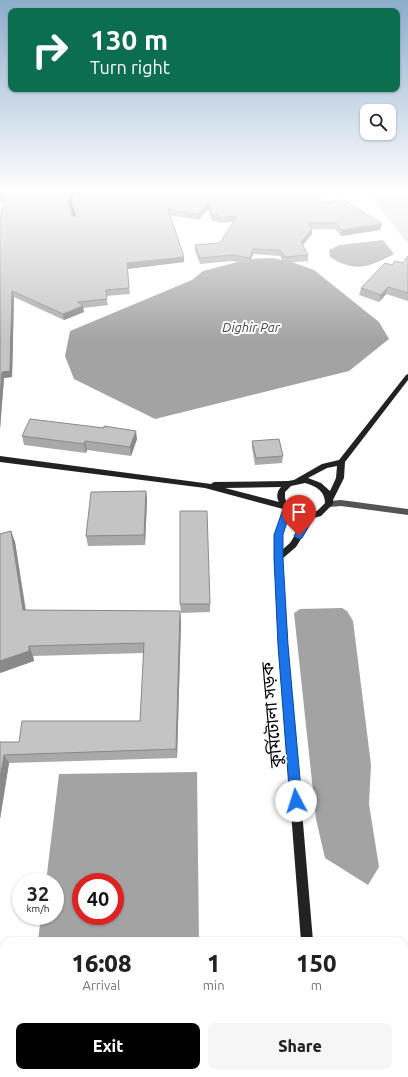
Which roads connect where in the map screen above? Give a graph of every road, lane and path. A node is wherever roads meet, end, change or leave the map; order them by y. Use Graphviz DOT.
graph roads {
  1 [pos="408,376"];
  2 [pos="0,459"];
  3 [pos="341,462"];
  4 [pos="296,481"];
  5 [pos="288,484"];
  6 [pos="205,485"];
  7 [pos="329,502"];
  8 [pos="285,508"];
  9 [pos="408,512"];
  10 [pos="310,516"];
  11 [pos="278,558"];
  12 [pos="307,937"];
  1 -- 3 [label="street"];
  2 -- 6 [label="street"];
  3 -- 4 [label="street"];
  3 -- 7 [label="street"];
  4 -- 5 [label="street"];
  4 -- 7 [label="street"];
  5 -- 6 [label="street"];
  5 -- 8 [label="street"];
  6 -- 8 [label="street"];
  7 -- 9 [label="street"];
  7 -- 10 [label="street"];
  8 -- 10 [label="street"];
  8 -- 11 [label="street, কুর্মিটোলা সড়ক"];
  10 -- 11 [label="street"];
  11 -- 12 [label="street, কুর্মিটোলা সড়ক"];
}
